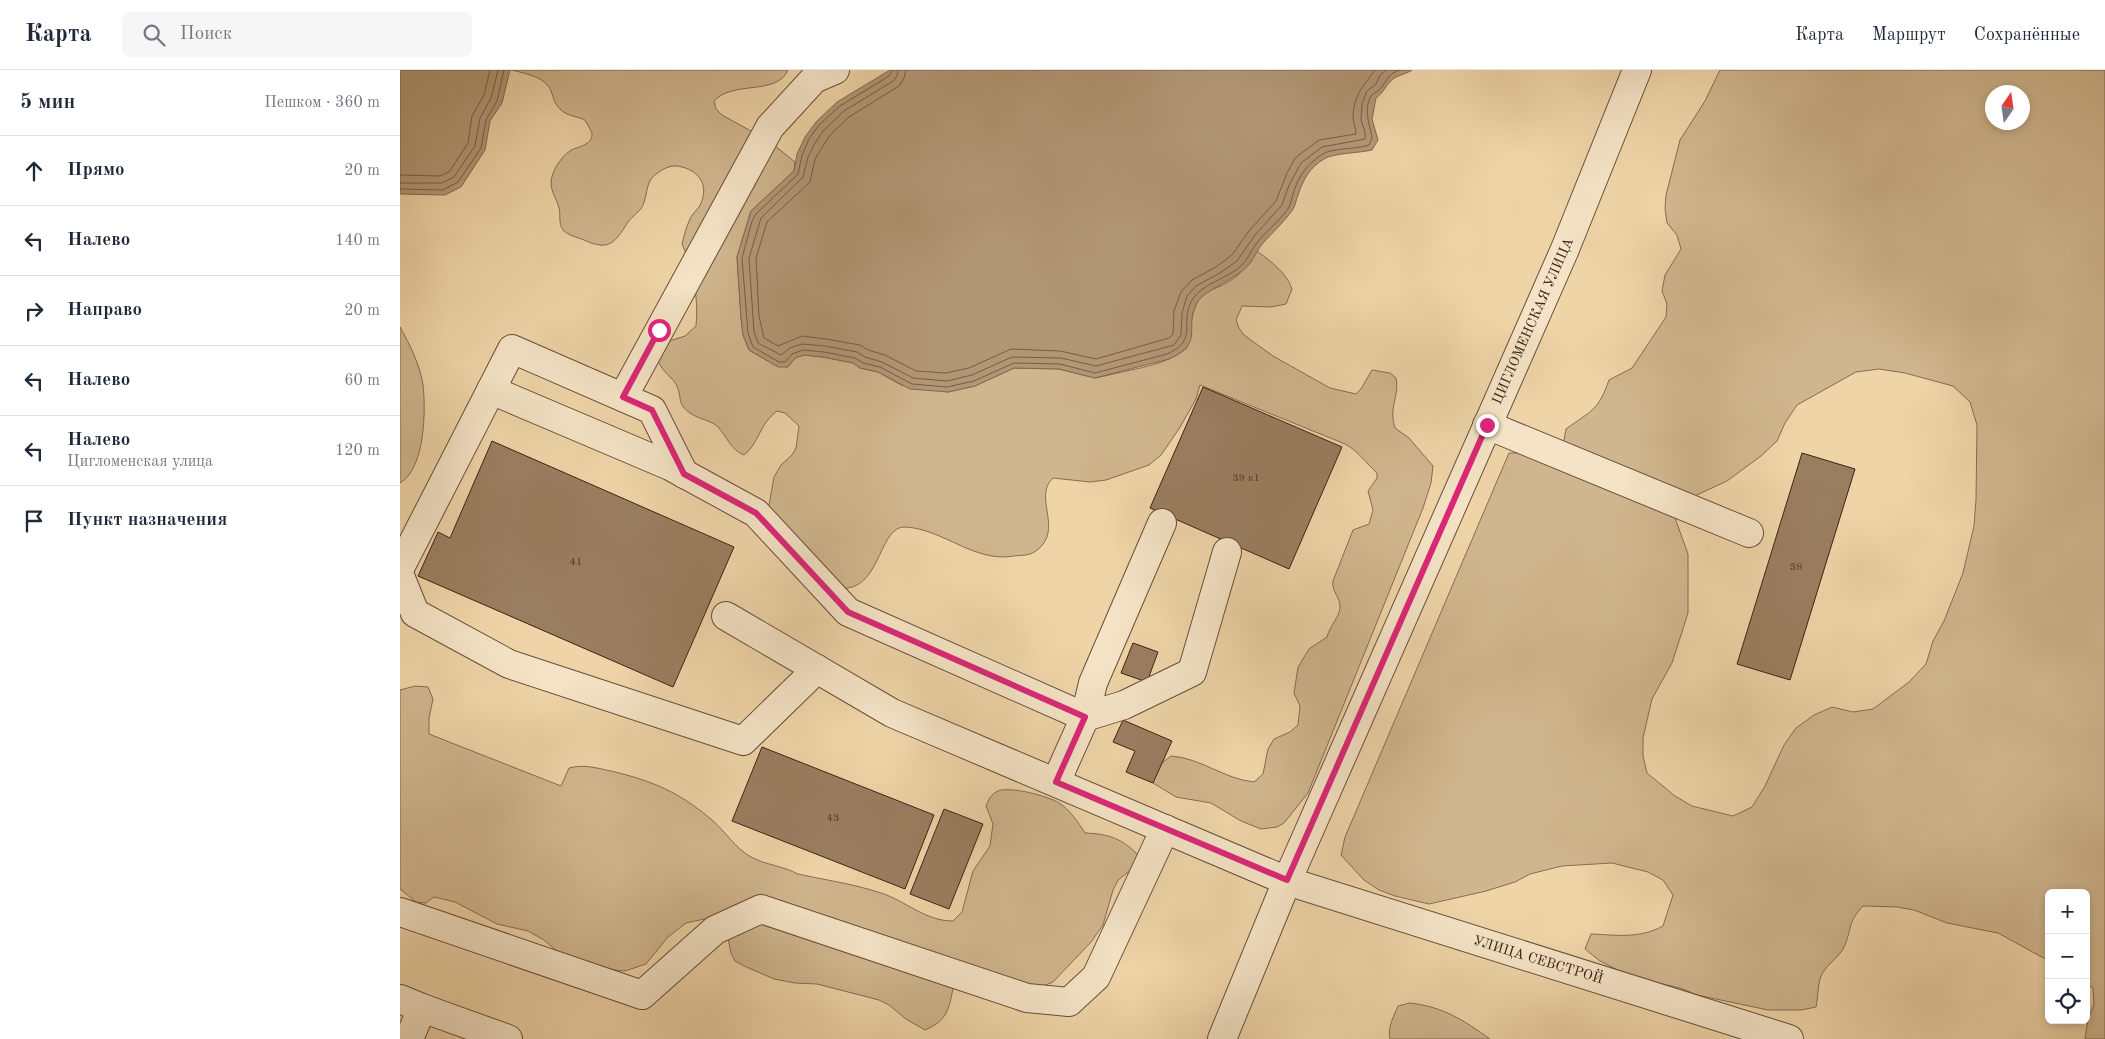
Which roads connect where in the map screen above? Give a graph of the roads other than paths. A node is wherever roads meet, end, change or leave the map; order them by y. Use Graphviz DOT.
graph roads {
  1 [pos="834,70"];
  2 [pos="1637,70"];
  3 [pos="491,390"];
  4 [pos="623,397"];
  5 [pos="1487,425"];
  6 [pos="684,474"];
  7 [pos="1162,523"];
  8 [pos="1749,533"];
  9 [pos="1227,552"];
  10 [pos="400,568"];
  11 [pos="400,576"];
  12 [pos="726,616"];
  13 [pos="817,670"];
  14 [pos="1085,717"];
  15 [pos="1056,782"];
  16 [pos="1166,828"];
  17 [pos="1287,880"];
  18 [pos="400,912"];
  19 [pos="411,1003"];
  20 [pos="409,1039"];
  21 [pos="508,1039"];
  22 [pos="1222,1039"];
  23 [pos="1789,1039"];
  1 -- 4 [label="street"];
  2 -- 5 [label="street, ЦИГЛОМЕНСКАЯ УЛИЦА"];
  3 -- 4 [label="street"];
  3 -- 6 [label="street"];
  3 -- 10 [label="street"];
  4 -- 6 [label="street"];
  5 -- 8 [label="street"];
  5 -- 17 [label="street, ЦИГЛОМЕНСКАЯ УЛИЦА"];
  6 -- 14 [label="street"];
  7 -- 14 [label="street"];
  9 -- 14 [label="street"];
  11 -- 13 [label="street"];
  12 -- 13 [label="street, УЛИЦА СЕВСТРОЙ"];
  13 -- 15 [label="street, УЛИЦА СЕВСТРОЙ"];
  14 -- 15 [label="street"];
  15 -- 16 [label="street, УЛИЦА СЕВСТРОЙ"];
  16 -- 17 [label="street, УЛИЦА СЕВСТРОЙ"];
  16 -- 18 [label="street"];
  17 -- 22 [label="street, ЦИГЛОМЕНСКАЯ УЛИЦА"];
  17 -- 23 [label="street, УЛИЦА СЕВСТРОЙ"];
  19 -- 20 [label="street"];
  19 -- 21 [label="street"];
}
